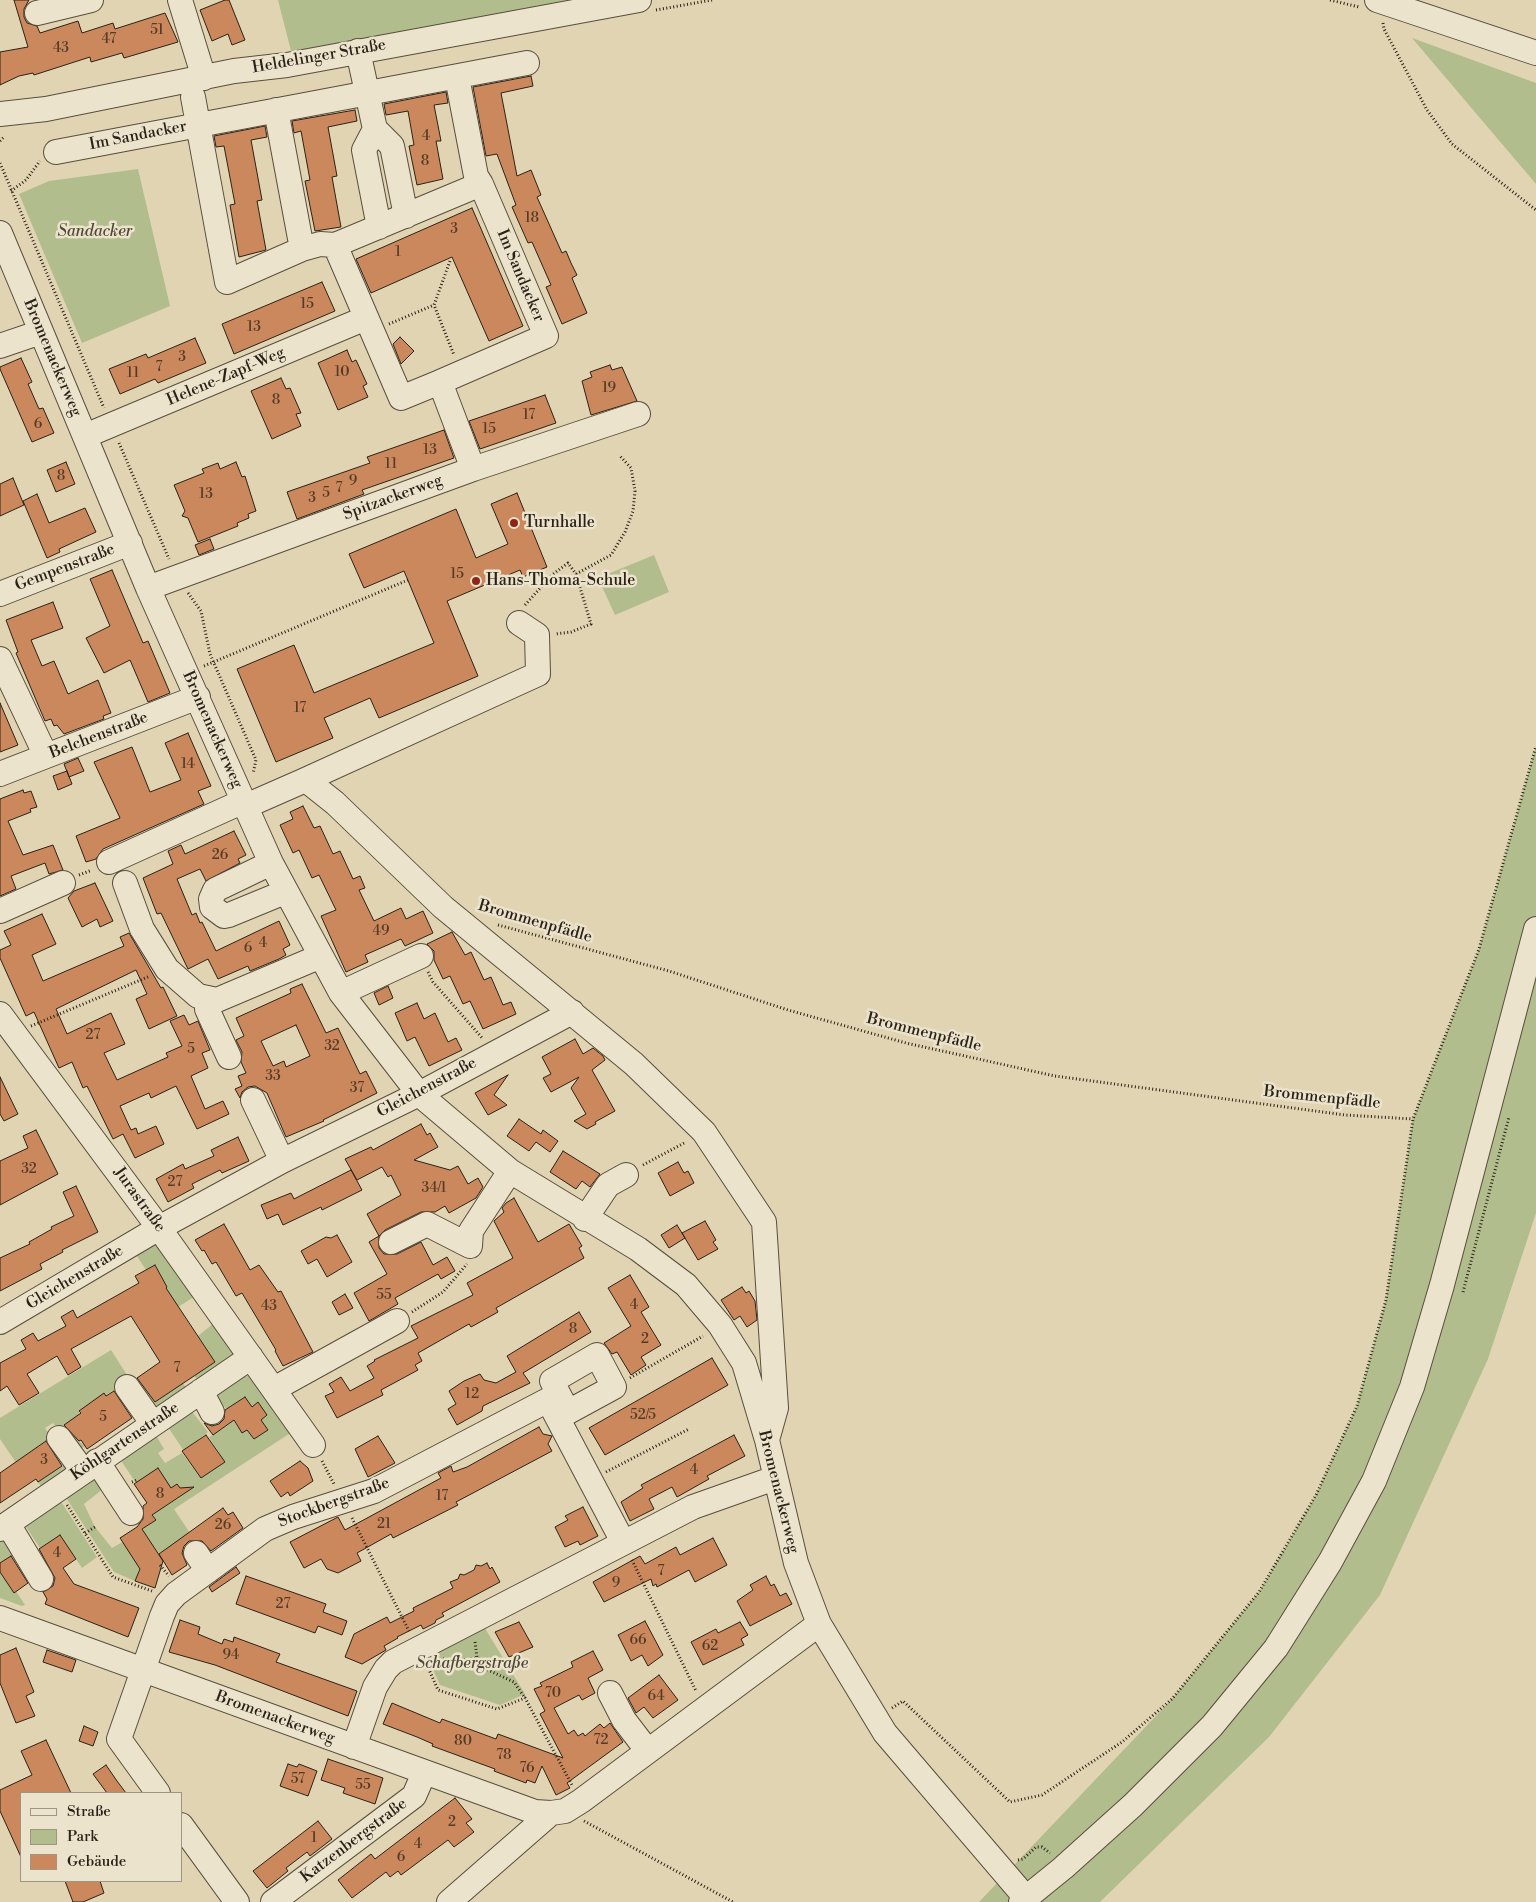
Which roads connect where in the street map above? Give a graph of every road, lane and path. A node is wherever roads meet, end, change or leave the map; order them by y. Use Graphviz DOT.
graph roads {
  1 [pos="91,0"];
  2 [pos="180,0"];
  3 [pos="639,0"];
  4 [pos="1381,1"];
  5 [pos="37,14"];
  6 [pos="358,51"];
  7 [pos="1536,53"];
  8 [pos="527,63"];
  9 [pos="457,76"];
  10 [pos="186,90"];
  11 [pos="367,93"];
  12 [pos="276,110"];
  13 [pos="2,125"];
  14 [pos="198,125"];
  15 [pos="375,129"];
  16 [pos="0,140"];
  17 [pos="49,152"];
  18 [pos="0,163"];
  19 [pos="481,184"];
  20 [pos="11,191"];
  21 [pos="1536,210"];
  22 [pos="406,216"];
  23 [pos="378,227"];
  24 [pos="0,233"];
  25 [pos="335,245"];
  26 [pos="302,250"];
  27 [pos="450,261"];
  28 [pos="434,305"];
  29 [pos="369,324"];
  30 [pos="41,332"];
  31 [pos="0,346"];
  32 [pos="462,374"];
  33 [pos="440,382"];
  34 [pos="638,414"];
  35 [pos="112,426"];
  36 [pos="85,436"];
  37 [pos="620,456"];
  38 [pos="473,469"];
  39 [pos="130,543"];
  40 [pos="576,574"];
  41 [pos="176,577"];
  42 [pos="408,580"];
  43 [pos="148,588"];
  44 [pos="0,594"];
  45 [pos="528,629"];
  46 [pos="0,659"];
  47 [pos="214,662"];
  48 [pos="187,673"];
  49 [pos="198,697"];
  50 [pos="1536,746"];
  51 [pos="46,756"];
  52 [pos="0,774"];
  53 [pos="253,776"];
  54 [pos="306,780"];
  55 [pos="246,806"];
  56 [pos="109,862"];
  57 [pos="271,864"];
  58 [pos="63,883"];
  59 [pos="125,883"];
  60 [pos="285,892"];
  61 [pos="0,910"];
  62 [pos="495,924"];
  63 [pos="1536,929"];
  64 [pos="321,956"];
  65 [pos="421,956"];
  66 [pos="167,969"];
  67 [pos="342,993"];
  68 [pos="208,998"];
  69 [pos="572,1012"];
  70 [pos="0,1014"];
  71 [pos="14,1033"];
  72 [pos="494,1053"];
  73 [pos="229,1057"];
  74 [pos="419,1094"];
  75 [pos="253,1100"];
  76 [pos="1413,1119"];
  77 [pos="704,1132"];
  78 [pos="282,1161"];
  79 [pos="510,1171"];
  80 [pos="626,1174"];
  81 [pos="585,1219"];
  82 [pos="159,1228"];
  83 [pos="391,1242"];
  84 [pos="470,1246"];
  85 [pos="397,1321"];
  86 [pos="0,1322"];
  87 [pos="720,1326"];
  88 [pos="251,1357"];
  89 [pos="127,1387"];
  90 [pos="614,1387"];
  91 [pos="274,1389"];
  92 [pos="201,1391"];
  93 [pos="554,1398"];
  94 [pos="212,1412"];
  95 [pos="153,1424"];
  96 [pos="689,1429"];
  97 [pos="59,1438"];
  98 [pos="767,1440"];
  99 [pos="313,1445"];
  100 [pos="95,1462"];
  101 [pos="774,1478"];
  102 [pos="590,1480"];
  103 [pos="57,1489"];
  104 [pos="344,1502"];
  105 [pos="135,1510"];
  106 [pos="7,1524"];
  107 [pos="95,1527"];
  108 [pos="85,1533"];
  109 [pos="623,1542"];
  110 [pos="45,1576"];
  111 [pos="168,1592"];
  112 [pos="478,1617"];
  113 [pos="0,1618"];
  114 [pos="819,1624"];
  115 [pos="420,1652"];
  116 [pos="477,1658"];
  117 [pos="143,1670"];
  118 [pos="610,1693"];
  119 [pos="525,1698"];
  120 [pos="704,1707"];
  121 [pos="886,1712"];
  122 [pos="354,1747"];
  123 [pos="647,1750"];
  124 [pos="424,1772"];
  125 [pos="157,1792"];
  126 [pos="566,1808"];
  127 [pos="182,1826"];
  128 [pos="1024,1900"];
  129 [pos="238,1902"];
  130 [pos="273,1902"];
  131 [pos="449,1902"];
  132 [pos="733,1902"];
  1 -- 5 [label="street"];
  2 -- 10 [label="street"];
  3 -- 6 [label="street, Heldelinger Straße"];
  4 -- 7 [label="street"];
  4 -- 21 [label="path"];
  6 -- 10 [label="street, Heldelinger Straße"];
  6 -- 11 [label="street"];
  8 -- 9 [label="street"];
  9 -- 11 [label="street"];
  9 -- 19 [label="street"];
  10 -- 13 [label="street, Heldelinger Straße"];
  10 -- 14 [label="street"];
  11 -- 12 [label="street, Im Sandacker"];
  11 -- 15 [label="street"];
  12 -- 14 [label="street, Im Sandacker"];
  12 -- 26 [label="street"];
  13 -- 16 [label="path"];
  14 -- 17 [label="street, Im Sandacker"];
  14 -- 26 [label="street"];
  15 -- 22 [label="street"];
  15 -- 23 [label="street"];
  17 -- 20 [label="path"];
  18 -- 20 [label="path"];
  19 -- 22 [label="street"];
  19 -- 32 [label="street, Im Sandacker"];
  20 -- 35 [label="path"];
  22 -- 23 [label="street"];
  23 -- 25 [label="street"];
  24 -- 30 [label="street, Bromenackerweg"];
  25 -- 26 [label="street"];
  25 -- 29 [label="street, Im Sandacker"];
  27 -- 28 [label="path"];
  28 -- 29 [label="path"];
  28 -- 32 [label="path"];
  29 -- 33 [label="street, Im Sandacker"];
  29 -- 35 [label="street, Helene-Zapf-Weg"];
  30 -- 31 [label="street"];
  30 -- 36 [label="street, Bromenackerweg"];
  32 -- 33 [label="street, Im Sandacker"];
  33 -- 38 [label="street"];
  34 -- 38 [label="street, Spitzackerweg"];
  35 -- 36 [label="street, Helene-Zapf-Weg"];
  35 -- 41 [label="path"];
  36 -- 39 [label="street, Bromenackerweg"];
  37 -- 40 [label="path"];
  38 -- 41 [label="street, Spitzackerweg"];
  39 -- 43 [label="street, Bromenackerweg"];
  39 -- 44 [label="street, Gempenstraße"];
  40 -- 45 [label="path"];
  40 -- 45 [label="path"];
  41 -- 43 [label="street, Spitzackerweg"];
  41 -- 47 [label="path"];
  42 -- 47 [label="path"];
  43 -- 48 [label="street, Bromenackerweg"];
  45 -- 54 [label="street"];
  46 -- 51 [label="street"];
  47 -- 48 [label="path"];
  47 -- 53 [label="path"];
  48 -- 49 [label="street, Bromenackerweg"];
  49 -- 51 [label="street, Belchenstraße"];
  49 -- 55 [label="street, Bromenackerweg"];
  50 -- 76 [label="path"];
  51 -- 52 [label="street, Belchenstraße"];
  54 -- 55 [label="street"];
  54 -- 69 [label="street"];
  55 -- 56 [label="street"];
  55 -- 57 [label="street, Bromenackerweg"];
  56 -- 58 [label="path"];
  57 -- 60 [label="street, Bromenackerweg"];
  57 -- 60 [label="street"];
  58 -- 61 [label="street"];
  59 -- 66 [label="street"];
  60 -- 64 [label="street, Bromenackerweg"];
  62 -- 76 [label="path, Brommenpfädle"];
  63 -- 128 [label="street"];
  64 -- 67 [label="street, Bromenackerweg"];
  64 -- 68 [label="street"];
  65 -- 67 [label="street"];
  65 -- 72 [label="path"];
  66 -- 68 [label="street"];
  66 -- 71 [label="path"];
  67 -- 74 [label="street, Bromenackerweg"];
  68 -- 73 [label="street"];
  69 -- 72 [label="street, Gleichenstraße"];
  69 -- 77 [label="street"];
  70 -- 71 [label="street, Jurastraße"];
  71 -- 82 [label="street, Jurastraße"];
  72 -- 74 [label="street, Gleichenstraße"];
  74 -- 78 [label="street, Gleichenstraße"];
  74 -- 79 [label="street, Bromenackerweg"];
  75 -- 78 [label="street"];
  76 -- 121 [label="path"];
  77 -- 80 [label="path"];
  77 -- 98 [label="street"];
  78 -- 82 [label="street, Gleichenstraße"];
  79 -- 81 [label="street, Bromenackerweg"];
  79 -- 84 [label="street"];
  80 -- 81 [label="street"];
  81 -- 87 [label="street, Bromenackerweg"];
  82 -- 86 [label="street, Gleichenstraße"];
  82 -- 88 [label="street, Jurastraße"];
  83 -- 84 [label="street"];
  84 -- 85 [label="path"];
  85 -- 91 [label="street"];
  87 -- 90 [label="path"];
  87 -- 98 [label="street, Bromenackerweg"];
  88 -- 91 [label="street, Jurastraße"];
  88 -- 92 [label="street, Köhlgartenstraße"];
  89 -- 95 [label="street"];
  90 -- 93 [label="street"];
  90 -- 93 [label="street"];
  91 -- 99 [label="street, Jurastraße"];
  92 -- 94 [label="street"];
  92 -- 95 [label="street, Köhlgartenstraße"];
  93 -- 102 [label="street"];
  93 -- 104 [label="street, Stockbergstraße"];
  95 -- 100 [label="street, Köhlgartenstraße"];
  96 -- 102 [label="path"];
  97 -- 100 [label="street"];
  98 -- 101 [label="street, Bromenackerweg"];
  99 -- 104 [label="path"];
  100 -- 103 [label="street, Köhlgartenstraße"];
  100 -- 105 [label="street"];
  101 -- 109 [label="street"];
  101 -- 114 [label="street, Bromenackerweg"];
  102 -- 109 [label="street"];
  103 -- 106 [label="street, Köhlgartenstraße"];
  103 -- 108 [label="path"];
  104 -- 111 [label="street, Stockbergstraße"];
  104 -- 115 [label="path"];
  106 -- 110 [label="street"];
  107 -- 108 [label="path"];
  108 -- 111 [label="path"];
  109 -- 112 [label="street"];
  109 -- 120 [label="path"];
  111 -- 117 [label="street, Stockbergstraße"];
  112 -- 115 [label="street"];
  112 -- 116 [label="path"];
  113 -- 117 [label="street, Bromenackerweg"];
  114 -- 120 [label="street"];
  114 -- 128 [label="street, Bromenackerweg"];
  115 -- 116 [label="path"];
  115 -- 119 [label="path"];
  115 -- 122 [label="street"];
  116 -- 119 [label="path"];
  117 -- 122 [label="street, Bromenackerweg"];
  117 -- 125 [label="street"];
  118 -- 123 [label="street"];
  119 -- 126 [label="path"];
  120 -- 123 [label="street"];
  122 -- 124 [label="street, Bromenackerweg"];
  123 -- 126 [label="street"];
  124 -- 126 [label="street, Bromenackerweg"];
  124 -- 130 [label="street, Katzenbergstraße"];
  126 -- 131 [label="street"];
  126 -- 132 [label="path"];
  127 -- 129 [label="street"];
}
